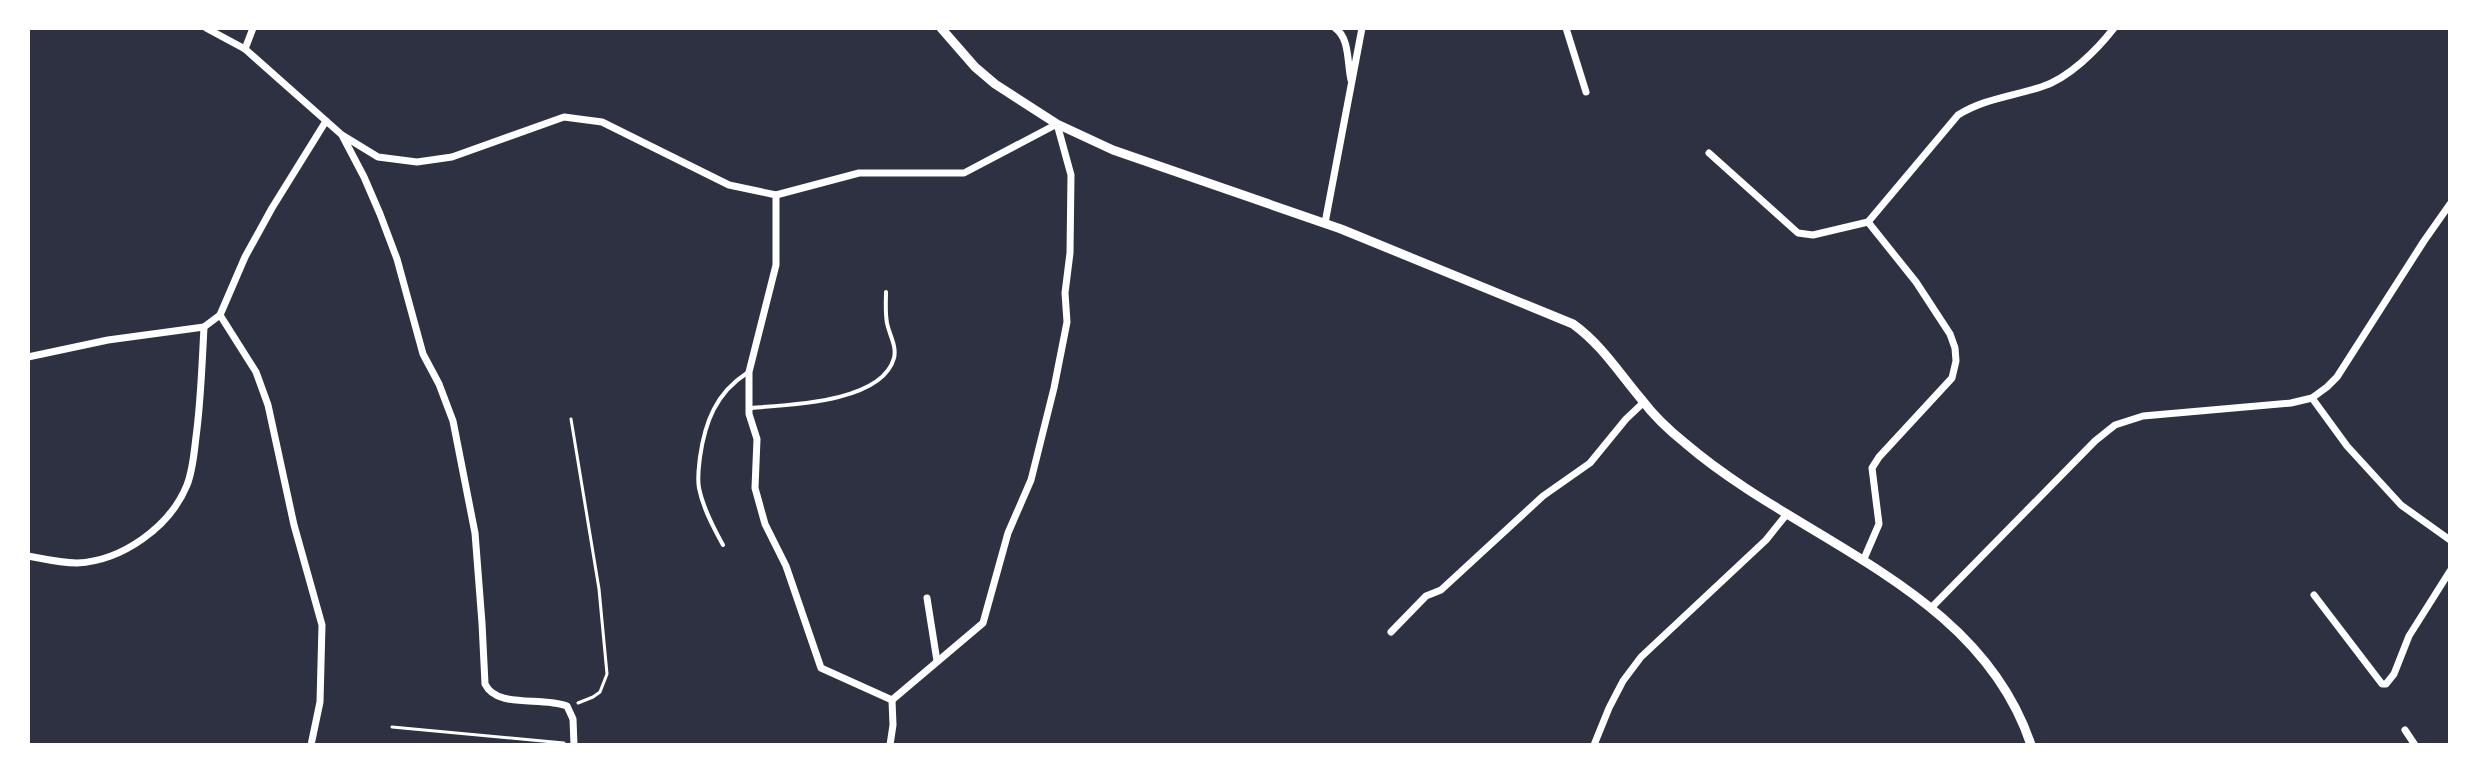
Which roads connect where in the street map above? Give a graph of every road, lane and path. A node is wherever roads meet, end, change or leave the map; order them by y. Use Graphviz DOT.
graph roads {
  1 [pos="206,28"];
  2 [pos="253,28"];
  3 [pos="941,28"];
  4 [pos="1335,28"];
  5 [pos="1362,28"];
  6 [pos="1566,28"];
  7 [pos="2114,28"];
  8 [pos="245,49"];
  9 [pos="1352,82"];
  10 [pos="1586,92"];
  11 [pos="326,121"];
  12 [pos="1057,124"];
  13 [pos="342,135"];
  14 [pos="1709,153"];
  15 [pos="776,195"];
  16 [pos="2450,204"];
  17 [pos="1868,222"];
  18 [pos="1325,223"];
  19 [pos="886,292"];
  20 [pos="220,315"];
  21 [pos="204,327"];
  22 [pos="28,357"];
  23 [pos="749,372"];
  24 [pos="2312,398"];
  25 [pos="1643,403"];
  26 [pos="749,408"];
  27 [pos="571,419"];
  28 [pos="1786,515"];
  29 [pos="2450,540"];
  30 [pos="723,545"];
  31 [pos="28,556"];
  32 [pos="1863,561"];
  33 [pos="2450,571"];
  34 [pos="2314,595"];
  35 [pos="927,598"];
  36 [pos="1931,608"];
  37 [pos="1391,632"];
  38 [pos="937,661"];
  39 [pos="892,700"];
  40 [pos="567,706"];
  41 [pos="392,727"];
  42 [pos="2405,730"];
  43 [pos="574,744"];
  44 [pos="311,745"];
  45 [pos="890,745"];
  46 [pos="1594,745"];
  47 [pos="2031,745"];
  48 [pos="2415,745"];
  1 -- 8 [label="street"];
  2 -- 8 [label="street"];
  3 -- 12 [label="street"];
  4 -- 9 [label="street"];
  5 -- 9 [label="street"];
  6 -- 10 [label="street"];
  7 -- 17 [label="street"];
  8 -- 11 [label="street"];
  9 -- 18 [label="street"];
  11 -- 13 [label="street"];
  11 -- 20 [label="street"];
  12 -- 15 [label="street"];
  12 -- 18 [label="street"];
  12 -- 38 [label="street"];
  13 -- 15 [label="street"];
  13 -- 40 [label="street"];
  14 -- 17 [label="street"];
  15 -- 23 [label="street"];
  16 -- 24 [label="street"];
  17 -- 32 [label="street"];
  18 -- 25 [label="street"];
  19 -- 26 [label="lane"];
  20 -- 21 [label="street"];
  20 -- 44 [label="street"];
  21 -- 22 [label="street"];
  21 -- 31 [label="street"];
  23 -- 26 [label="street"];
  23 -- 30 [label="lane"];
  24 -- 29 [label="street"];
  24 -- 36 [label="street"];
  25 -- 28 [label="street"];
  25 -- 37 [label="street"];
  26 -- 39 [label="street"];
  27 -- 40 [label="path"];
  28 -- 32 [label="street"];
  28 -- 46 [label="street"];
  32 -- 36 [label="street"];
  33 -- 34 [label="street"];
  35 -- 38 [label="street"];
  36 -- 47 [label="street"];
  38 -- 39 [label="street"];
  39 -- 45 [label="street"];
  40 -- 43 [label="street"];
  41 -- 43 [label="path"];
  42 -- 48 [label="street"];
}
